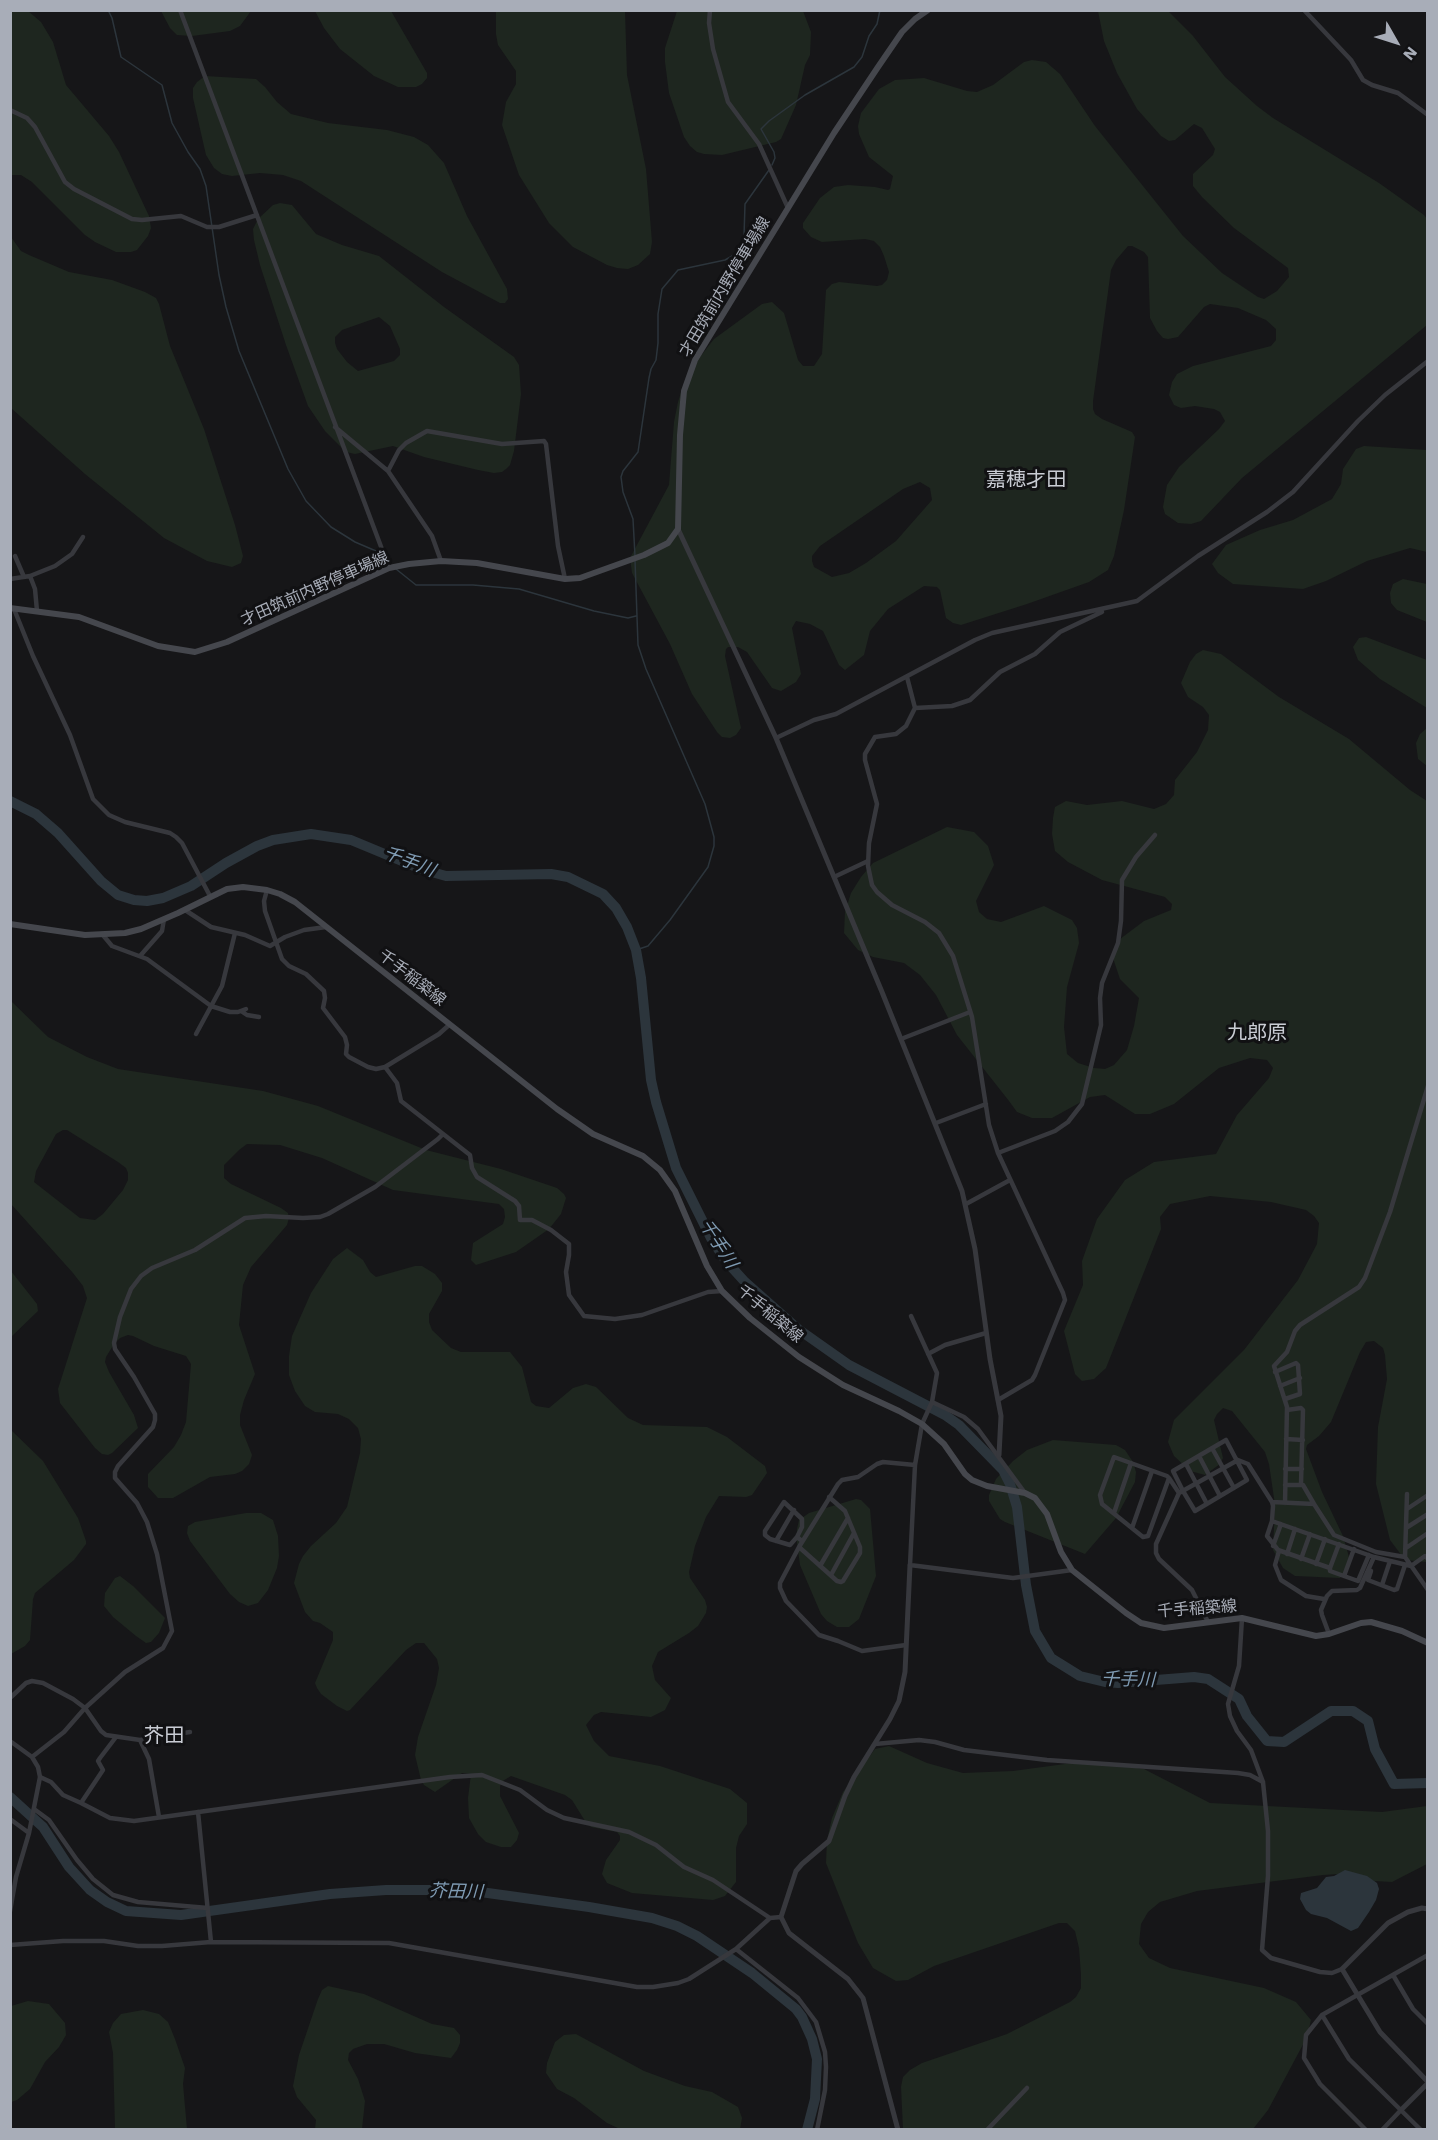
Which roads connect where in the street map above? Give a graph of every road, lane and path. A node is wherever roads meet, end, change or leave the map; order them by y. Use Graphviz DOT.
graph roads {
  1 [pos="180,10"];
  2 [pos="710,10"];
  3 [pos="928,10"];
  4 [pos="1304,10"];
  5 [pos="10,110"];
  6 [pos="1428,115"];
  7 [pos="788,208"];
  8 [pos="257,215"];
  9 [pos="1428,361"];
  10 [pos="335,427"];
  11 [pos="388,471"];
  12 [pos="678,529"];
  13 [pos="83,537"];
  14 [pos="15,556"];
  15 [pos="441,561"];
  16 [pos="389,568"];
  17 [pos="24,576"];
  18 [pos="30,576"];
  19 [pos="10,579"];
  20 [pos="565,579"];
  21 [pos="12,608"];
  22 [pos="1110,608"];
  23 [pos="37,611"];
  24 [pos="907,677"];
  25 [pos="915,708"];
  26 [pos="776,738"];
  27 [pos="1155,835"];
  28 [pos="868,861"];
  29 [pos="834,877"];
  30 [pos="267,890"];
  31 [pos="210,897"];
  32 [pos="184,910"];
  33 [pos="164,919"];
  34 [pos="10,924"];
  35 [pos="326,927"];
  36 [pos="234,933"];
  37 [pos="102,934"];
  38 [pos="276,944"];
  39 [pos="140,956"];
  40 [pos="211,1006"];
  41 [pos="970,1012"];
  42 [pos="259,1017"];
  43 [pos="449,1025"];
  44 [pos="196,1034"];
  45 [pos="901,1039"];
  46 [pos="385,1067"];
  47 [pos="1428,1086"];
  48 [pos="986,1104"];
  49 [pos="936,1123"];
  50 [pos="443,1134"];
  51 [pos="998,1154"];
  52 [pos="1010,1180"];
  53 [pos="966,1204"];
  54 [pos="722,1291"];
  55 [pos="911,1316"];
  56 [pos="986,1334"];
  57 [pos="928,1354"];
  58 [pos="1275,1372"];
  59 [pos="1300,1378"];
  60 [pos="1280,1386"];
  61 [pos="1285,1399"];
  62 [pos="998,1400"];
  63 [pos="931,1403"];
  64 [pos="1287,1410"];
  65 [pos="923,1423"];
  66 [pos="1286,1439"];
  67 [pos="1303,1440"];
  68 [pos="1212,1448"];
  69 [pos="999,1455"];
  70 [pos="1199,1456"];
  71 [pos="1238,1460"];
  72 [pos="1131,1463"];
  73 [pos="1186,1464"];
  74 [pos="915,1465"];
  75 [pos="1222,1468"];
  76 [pos="1285,1469"];
  77 [pos="1302,1469"];
  78 [pos="1152,1471"];
  79 [pos="1209,1476"];
  80 [pos="1169,1478"];
  81 [pos="1196,1483"];
  82 [pos="1301,1484"];
  83 [pos="1285,1485"];
  84 [pos="1234,1488"];
  85 [pos="1181,1492"];
  86 [pos="1025,1493"];
  87 [pos="1407,1494"];
  88 [pos="1428,1495"];
  89 [pos="1220,1496"];
  90 [pos="829,1497"];
  91 [pos="1272,1502"];
  92 [pos="1285,1503"];
  93 [pos="1207,1504"];
  94 [pos="1314,1504"];
  95 [pos="1407,1509"];
  96 [pos="794,1510"];
  97 [pos="1114,1513"];
  98 [pos="1428,1514"];
  99 [pos="848,1518"];
  100 [pos="1272,1521"];
  101 [pos="1281,1524"];
  102 [pos="1132,1528"];
  103 [pos="1406,1528"];
  104 [pos="1295,1529"];
  105 [pos="854,1533"];
  106 [pos="1428,1533"];
  107 [pos="1310,1534"];
  108 [pos="797,1537"];
  109 [pos="1325,1539"];
  110 [pos="776,1541"];
  111 [pos="801,1544"];
  112 [pos="1339,1544"];
  113 [pos="1273,1545"];
  114 [pos="1406,1548"];
  115 [pos="1354,1549"];
  116 [pos="1279,1551"];
  117 [pos="1287,1554"];
  118 [pos="1373,1556"];
  119 [pos="1405,1557"];
  120 [pos="1301,1558"];
  121 [pos="1428,1559"];
  122 [pos="1390,1561"];
  123 [pos="910,1564"];
  124 [pos="1316,1564"];
  125 [pos="1408,1565"];
  126 [pos="820,1566"];
  127 [pos="1330,1568"];
  128 [pos="1072,1570"];
  129 [pos="831,1575"];
  130 [pos="1344,1576"];
  131 [pos="1382,1584"];
  132 [pos="1428,1590"];
  133 [pos="1324,1599"];
  134 [pos="1242,1618"];
  135 [pos="1208,1622"];
  136 [pos="1329,1634"];
  137 [pos="1428,1643"];
  138 [pos="906,1645"];
  139 [pos="10,1698"];
  140 [pos="86,1708"];
  141 [pos="190,1732"];
  142 [pos="116,1737"];
  143 [pos="10,1740"];
  144 [pos="140,1740"];
  145 [pos="875,1744"];
  146 [pos="32,1757"];
  147 [pos="40,1777"];
  148 [pos="1263,1782"];
  149 [pos="81,1803"];
  150 [pos="34,1809"];
  151 [pos="198,1812"];
  152 [pos="159,1817"];
  153 [pos="10,1819"];
  154 [pos="29,1833"];
  155 [pos="208,1908"];
  156 [pos="1428,1909"];
  157 [pos="10,1911"];
  158 [pos="781,1917"];
  159 [pos="770,1918"];
  160 [pos="211,1942"];
  161 [pos="10,1945"];
  162 [pos="736,1949"];
  163 [pos="1427,1956"];
  164 [pos="1342,1969"];
  165 [pos="1393,1975"];
  166 [pos="1358,1995"];
  167 [pos="1322,2015"];
  168 [pos="1428,2024"];
  169 [pos="1428,2082"];
  170 [pos="1027,2088"];
  171 [pos="1401,2110"];
  172 [pos="817,2130"];
  173 [pos="898,2130"];
  174 [pos="987,2130"];
  175 [pos="1366,2130"];
  176 [pos="1382,2130"];
  177 [pos="1421,2130"];
  1 -- 8 [label="street"];
  2 -- 7 [label="street"];
  3 -- 7 [label="main road, 才田筑前内野停車場線"];
  4 -- 6 [label="street"];
  5 -- 8 [label="street"];
  7 -- 12 [label="main road, 才田筑前内野停車場線"];
  8 -- 10 [label="street"];
  9 -- 22 [label="street"];
  10 -- 11 [label="street"];
  10 -- 16 [label="street"];
  11 -- 15 [label="street"];
  11 -- 20 [label="street"];
  12 -- 20 [label="main road, 才田筑前内野停車場線"];
  12 -- 26 [label="street"];
  13 -- 18 [label="street"];
  14 -- 17 [label="street"];
  15 -- 16 [label="main road, 才田筑前内野停車場線"];
  15 -- 20 [label="main road, 才田筑前内野停車場線"];
  16 -- 23 [label="main road, 才田筑前内野停車場線"];
  17 -- 18 [label="street"];
  17 -- 19 [label="street"];
  18 -- 23 [label="street"];
  21 -- 23 [label="main road, 才田筑前内野停車場線"];
  21 -- 31 [label="street"];
  22 -- 24 [label="street"];
  22 -- 25 [label="street"];
  24 -- 25 [label="street"];
  24 -- 26 [label="street"];
  25 -- 28 [label="street"];
  26 -- 29 [label="street"];
  27 -- 51 [label="street"];
  28 -- 29 [label="street"];
  28 -- 41 [label="street"];
  29 -- 45 [label="street"];
  30 -- 31 [label="main road, 千手稲築線"];
  30 -- 35 [label="main road, 千手稲築線"];
  30 -- 38 [label="street"];
  31 -- 32 [label="main road, 千手稲築線"];
  32 -- 33 [label="main road, 千手稲築線"];
  32 -- 36 [label="street"];
  33 -- 37 [label="main road, 千手稲築線"];
  33 -- 39 [label="street"];
  34 -- 37 [label="main road, 千手稲築線"];
  35 -- 38 [label="street"];
  35 -- 43 [label="main road, 千手稲築線"];
  36 -- 38 [label="street"];
  36 -- 40 [label="street"];
  37 -- 39 [label="street"];
  38 -- 46 [label="street"];
  39 -- 40 [label="street"];
  40 -- 42 [label="street"];
  40 -- 44 [label="street"];
  41 -- 45 [label="street"];
  41 -- 48 [label="street"];
  43 -- 46 [label="street"];
  43 -- 54 [label="main road, 千手稲築線"];
  45 -- 49 [label="street"];
  46 -- 50 [label="street"];
  47 -- 58 [label="street"];
  48 -- 49 [label="street"];
  48 -- 51 [label="street"];
  49 -- 53 [label="street"];
  50 -- 54 [label="street"];
  50 -- 140 [label="street"];
  51 -- 52 [label="street"];
  52 -- 53 [label="street"];
  52 -- 62 [label="street"];
  53 -- 56 [label="street"];
  54 -- 65 [label="main road, 千手稲築線"];
  55 -- 57 [label="street"];
  56 -- 57 [label="street"];
  56 -- 62 [label="street"];
  57 -- 63 [label="street"];
  58 -- 59 [label="street"];
  58 -- 60 [label="street"];
  59 -- 60 [label="street"];
  59 -- 61 [label="street"];
  60 -- 61 [label="street"];
  61 -- 64 [label="street"];
  62 -- 69 [label="street"];
  63 -- 65 [label="street"];
  63 -- 69 [label="street"];
  64 -- 66 [label="street"];
  64 -- 67 [label="street"];
  65 -- 74 [label="street"];
  65 -- 86 [label="main road, 千手稲築線"];
  66 -- 67 [label="street"];
  66 -- 76 [label="street"];
  67 -- 77 [label="street"];
  68 -- 70 [label="street"];
  68 -- 71 [label="street"];
  68 -- 75 [label="street"];
  69 -- 86 [label="street"];
  70 -- 73 [label="street"];
  70 -- 79 [label="street"];
  71 -- 75 [label="street"];
  71 -- 84 [label="street"];
  71 -- 91 [label="street"];
  72 -- 78 [label="street"];
  72 -- 97 [label="street"];
  72 -- 97 [label="street"];
  73 -- 81 [label="street"];
  73 -- 85 [label="street"];
  74 -- 90 [label="street"];
  74 -- 123 [label="street"];
  75 -- 79 [label="street"];
  75 -- 84 [label="street"];
  76 -- 77 [label="street"];
  76 -- 83 [label="street"];
  77 -- 82 [label="street"];
  78 -- 80 [label="street"];
  78 -- 102 [label="street"];
  79 -- 81 [label="street"];
  79 -- 89 [label="street"];
  80 -- 85 [label="street"];
  80 -- 102 [label="street"];
  81 -- 85 [label="street"];
  81 -- 93 [label="street"];
  82 -- 83 [label="street"];
  82 -- 94 [label="street"];
  83 -- 92 [label="street"];
  84 -- 89 [label="street"];
  85 -- 93 [label="street"];
  85 -- 135 [label="street"];
  86 -- 128 [label="main road, 千手稲築線"];
  87 -- 95 [label="street"];
  88 -- 95 [label="street"];
  89 -- 93 [label="street"];
  90 -- 99 [label="street"];
  90 -- 111 [label="street"];
  91 -- 92 [label="street"];
  91 -- 100 [label="street"];
  92 -- 94 [label="street"];
  94 -- 118 [label="street"];
  95 -- 103 [label="street"];
  96 -- 108 [label="street"];
  96 -- 110 [label="street"];
  96 -- 110 [label="street"];
  97 -- 102 [label="street"];
  98 -- 103 [label="street"];
  99 -- 105 [label="street"];
  99 -- 126 [label="street"];
  100 -- 101 [label="street"];
  100 -- 113 [label="street"];
  101 -- 104 [label="street"];
  101 -- 113 [label="street"];
  103 -- 114 [label="street"];
  104 -- 107 [label="street"];
  104 -- 117 [label="street"];
  105 -- 129 [label="street"];
  105 -- 129 [label="street"];
  106 -- 114 [label="street"];
  107 -- 109 [label="street"];
  107 -- 120 [label="street"];
  108 -- 110 [label="street"];
  108 -- 111 [label="street"];
  109 -- 112 [label="street"];
  109 -- 124 [label="street"];
  111 -- 126 [label="street"];
  111 -- 138 [label="street"];
  112 -- 115 [label="street"];
  112 -- 127 [label="street"];
  113 -- 116 [label="street"];
  114 -- 119 [label="street"];
  115 -- 118 [label="street"];
  115 -- 130 [label="street"];
  116 -- 117 [label="street"];
  116 -- 133 [label="street"];
  117 -- 120 [label="street"];
  118 -- 119 [label="street"];
  118 -- 122 [label="street"];
  118 -- 130 [label="street"];
  118 -- 131 [label="street"];
  118 -- 133 [label="street"];
  119 -- 125 [label="street"];
  120 -- 124 [label="street"];
  121 -- 125 [label="street"];
  122 -- 125 [label="street"];
  122 -- 131 [label="street"];
  123 -- 128 [label="street"];
  123 -- 138 [label="street"];
  124 -- 127 [label="street"];
  125 -- 131 [label="street"];
  125 -- 132 [label="street"];
  126 -- 129 [label="street"];
  127 -- 130 [label="street"];
  128 -- 135 [label="main road, 千手稲築線"];
  133 -- 136 [label="street"];
  134 -- 135 [label="main road, 千手稲築線"];
  134 -- 136 [label="main road, 千手稲築線"];
  134 -- 148 [label="street"];
  136 -- 137 [label="main road, 千手稲築線"];
  138 -- 145 [label="street"];
  139 -- 140 [label="street"];
  140 -- 142 [label="street"];
  140 -- 146 [label="street"];
  141 -- 144 [label="street"];
  142 -- 144 [label="street"];
  142 -- 149 [label="street"];
  143 -- 146 [label="street"];
  144 -- 152 [label="street"];
  145 -- 148 [label="street"];
  145 -- 158 [label="street"];
  146 -- 147 [label="street"];
  147 -- 149 [label="street"];
  147 -- 150 [label="street"];
  148 -- 164 [label="street"];
  149 -- 152 [label="street"];
  150 -- 154 [label="street"];
  150 -- 155 [label="street"];
  151 -- 152 [label="street"];
  151 -- 155 [label="street"];
  151 -- 159 [label="street"];
  153 -- 154 [label="street"];
  154 -- 157 [label="street"];
  155 -- 160 [label="street"];
  156 -- 164 [label="street"];
  158 -- 159 [label="street"];
  158 -- 173 [label="street"];
  159 -- 162 [label="street"];
  160 -- 161 [label="street"];
  160 -- 162 [label="street"];
  162 -- 172 [label="street"];
  163 -- 165 [label="street"];
  164 -- 166 [label="street"];
  165 -- 166 [label="street"];
  165 -- 168 [label="street"];
  166 -- 167 [label="street"];
  166 -- 169 [label="street"];
  167 -- 171 [label="street"];
  167 -- 175 [label="street"];
  169 -- 171 [label="street"];
  170 -- 174 [label="street"];
  171 -- 176 [label="street"];
  171 -- 177 [label="street"];
}
